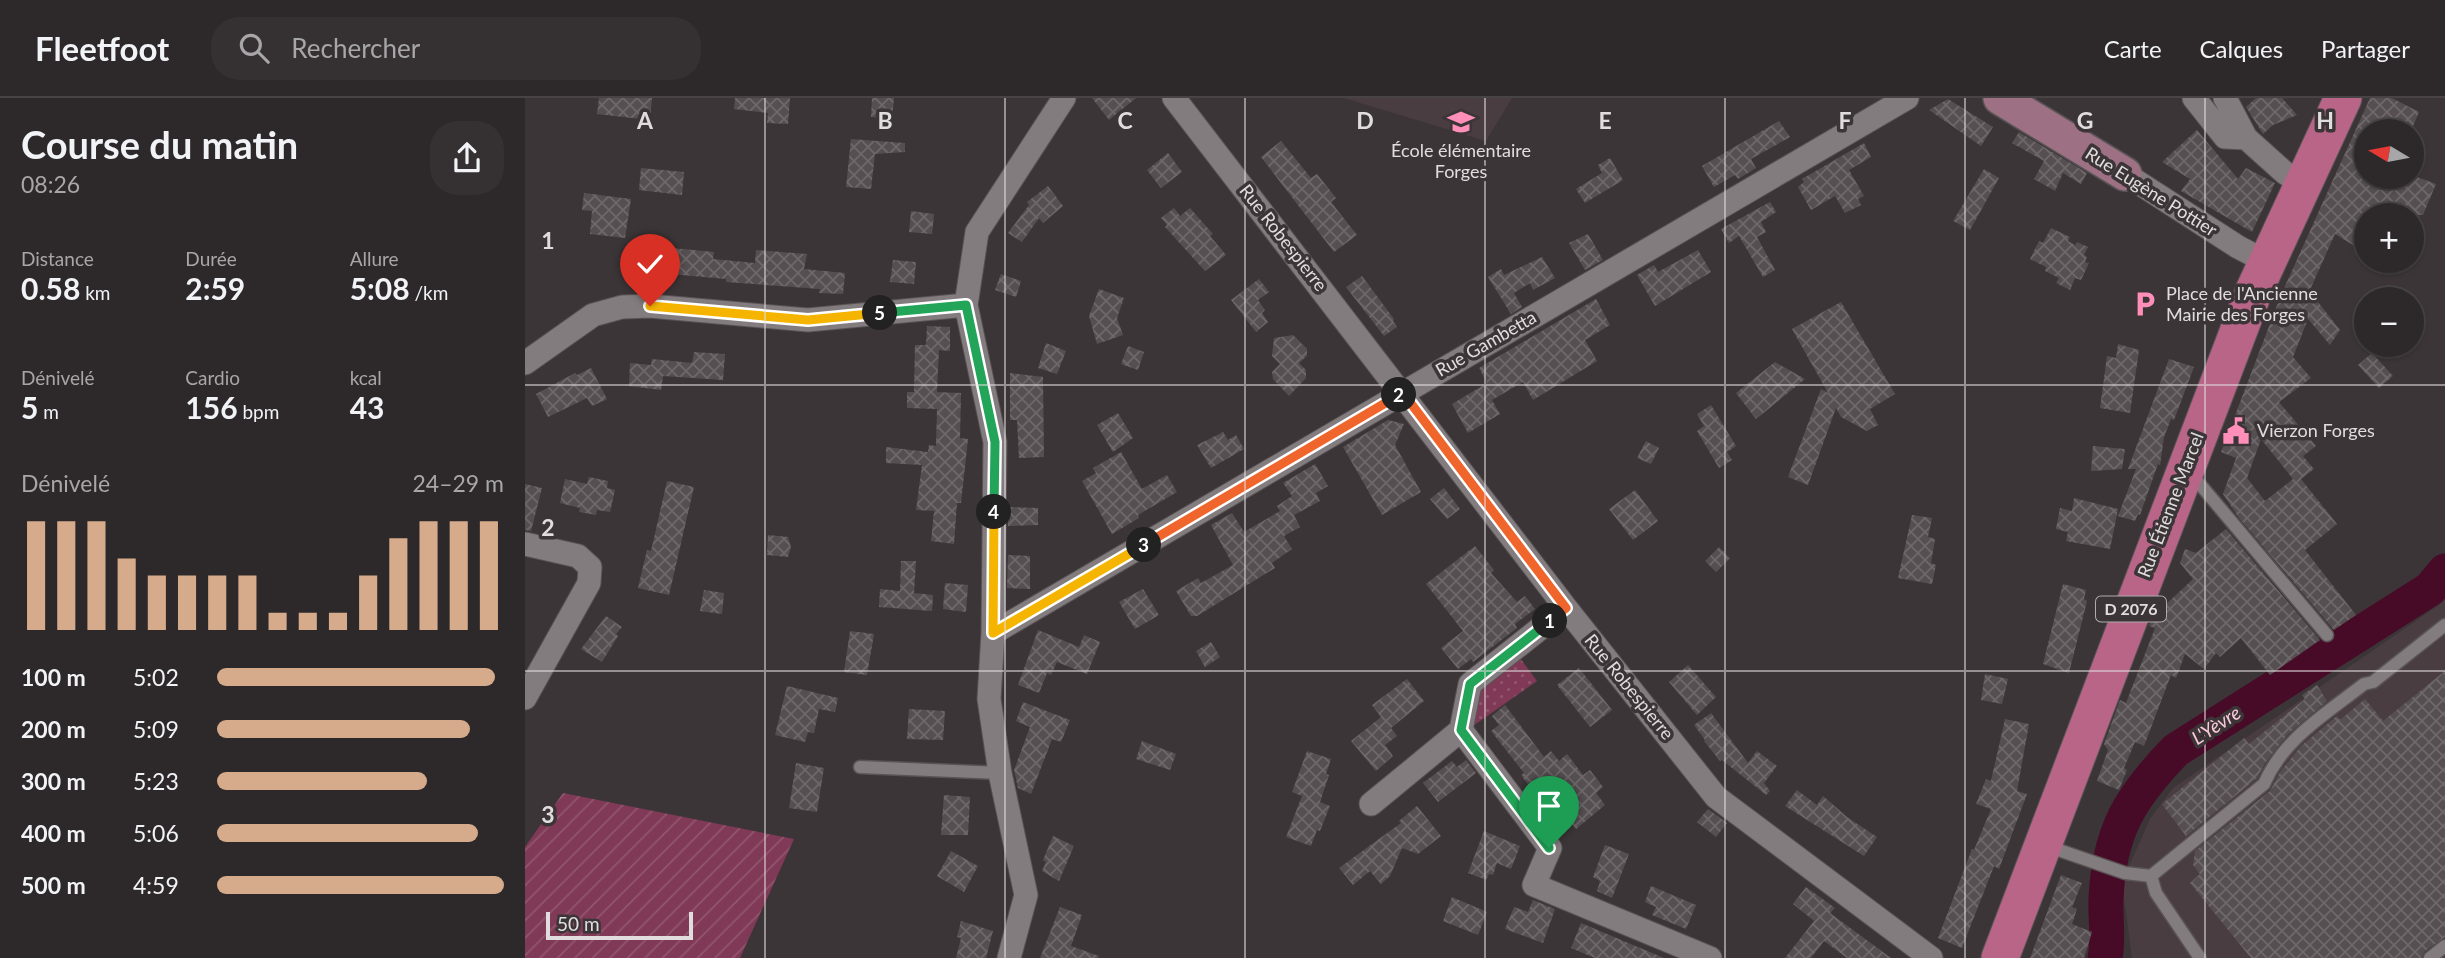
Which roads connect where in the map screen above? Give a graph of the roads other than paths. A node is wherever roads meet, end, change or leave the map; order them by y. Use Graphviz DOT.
graph roads {
  1 [pos="1063,98"];
  2 [pos="1174,98"];
  3 [pos="1907,98"];
  4 [pos="2000,98"];
  5 [pos="2194,98"];
  6 [pos="2225,98"];
  7 [pos="2343,98"];
  8 [pos="2246,138"];
  9 [pos="2125,174"];
  10 [pos="2304,184"];
  11 [pos="2267,262"];
  12 [pos="966,305"];
  13 [pos="525,363"];
  14 [pos="1403,393"];
  15 [pos="2182,476"];
  16 [pos="525,544"];
  17 [pos="1566,608"];
  18 [pos="2445,625"];
  19 [pos="993,633"];
  20 [pos="2327,635"];
  21 [pos="525,698"];
  22 [pos="1461,730"];
  23 [pos="860,766"];
  24 [pos="1000,773"];
  25 [pos="1371,804"];
  26 [pos="2043,844"];
  27 [pos="2151,876"];
  28 [pos="2445,946"];
  29 [pos="1009,958"];
  30 [pos="1710,958"];
  31 [pos="1931,958"];
  32 [pos="2000,958"];
  33 [pos="2200,958"];
  34 [pos="2430,958"];
  1 -- 12 [label="street"];
  2 -- 14 [label="street, Rue Robespierre"];
  3 -- 14 [label="street, Rue Gambetta"];
  4 -- 9 [label="street, Rue Eugène Pottier"];
  5 -- 8 [label="street"];
  6 -- 8 [label="street"];
  7 -- 10 [label="main road, Rue Étienne Marcel / D 2076"];
  8 -- 10 [label="street"];
  9 -- 11 [label="street, Rue Eugène Pottier"];
  10 -- 11 [label="main road, Rue Étienne Marcel / D 2076"];
  11 -- 15 [label="main road, Rue Étienne Marcel / D 2076"];
  12 -- 13 [label="street"];
  12 -- 19 [label="street"];
  14 -- 17 [label="street, Rue Robespierre"];
  14 -- 19 [label="street, Rue Gambetta"];
  15 -- 20 [label="lane"];
  15 -- 26 [label="main road, Rue Étienne Marcel / D 2076"];
  16 -- 21 [label="street"];
  17 -- 22 [label="street"];
  17 -- 31 [label="street, Rue Robespierre"];
  18 -- 27 [label="lane"];
  19 -- 24 [label="street"];
  22 -- 25 [label="street"];
  22 -- 30 [label="street"];
  23 -- 24 [label="lane"];
  24 -- 29 [label="street"];
  26 -- 27 [label="lane"];
  26 -- 32 [label="main road, Rue Étienne Marcel / D 2076"];
  27 -- 33 [label="lane"];
  28 -- 34 [label="lane"];
}
